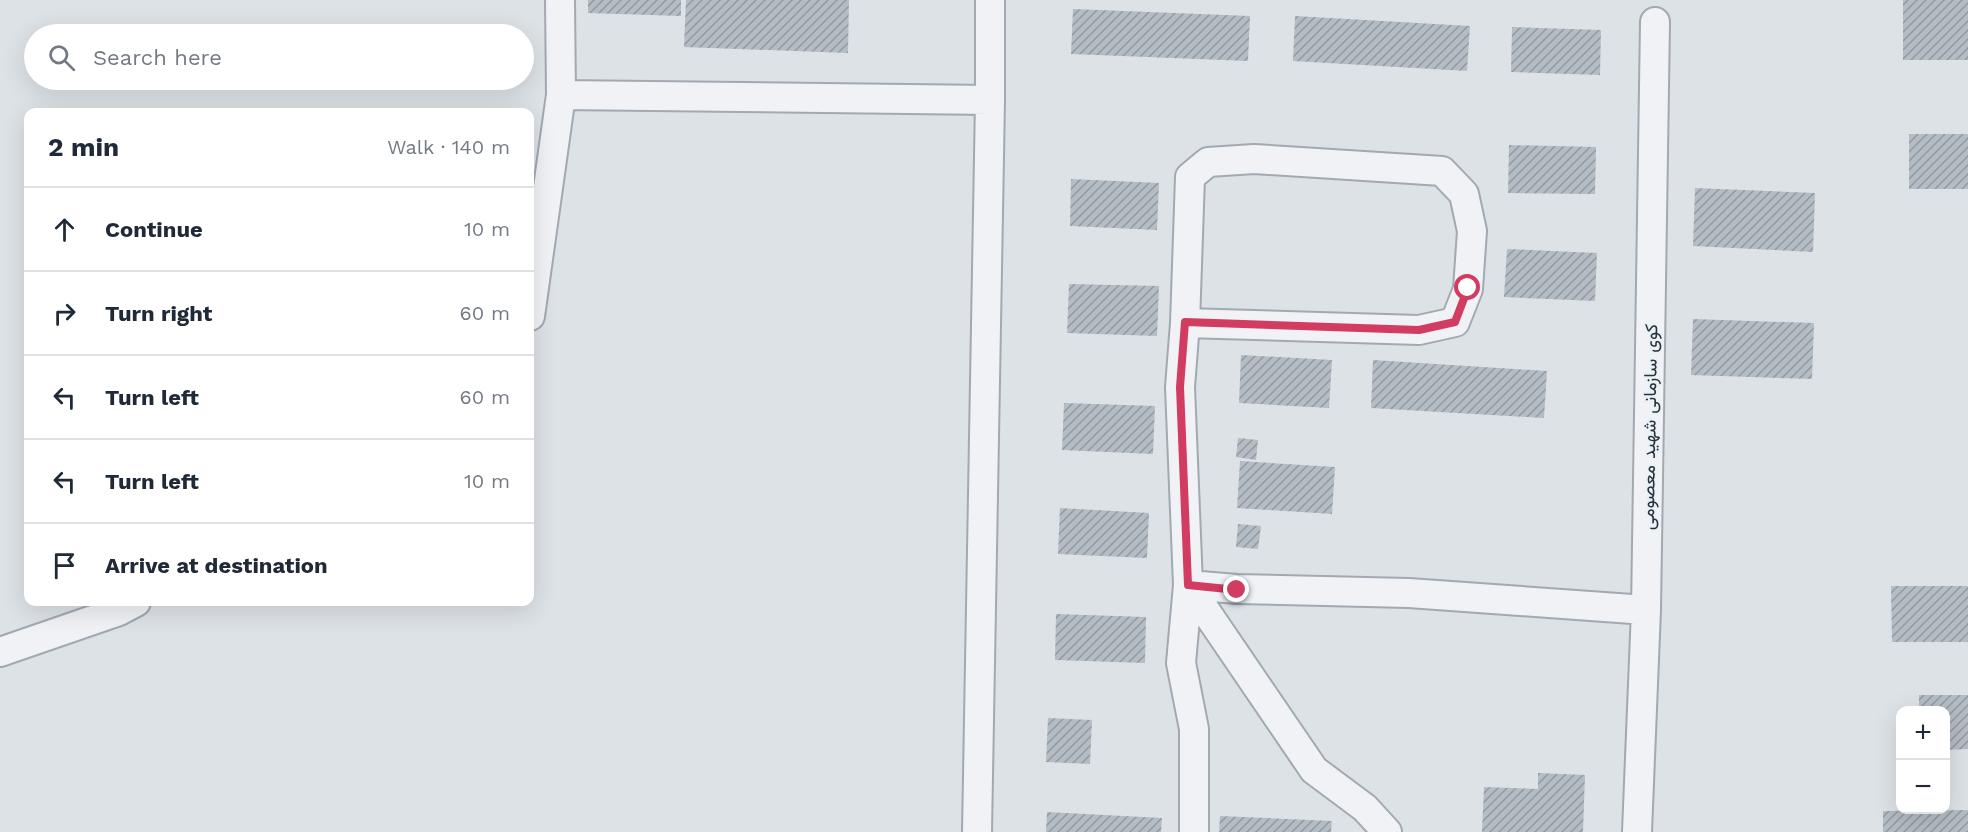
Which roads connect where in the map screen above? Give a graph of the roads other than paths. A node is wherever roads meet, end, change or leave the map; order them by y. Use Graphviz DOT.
graph roads {
  1 [pos="560,0"];
  2 [pos="990,0"];
  3 [pos="1655,22"];
  4 [pos="561,96"];
  5 [pos="990,100"];
  6 [pos="534,288"];
  7 [pos="1185,322"];
  8 [pos="1188,585"];
  9 [pos="128,606"];
  10 [pos="1646,610"];
  11 [pos="0,652"];
  12 [pos="977,832"];
  13 [pos="1194,832"];
  14 [pos="1387,832"];
  15 [pos="1637,832"];
  1 -- 4 [label="lane"];
  2 -- 5 [label="lane"];
  3 -- 10 [label="lane, کوی سازمانی شهید معصومی"];
  4 -- 5 [label="lane"];
  4 -- 6 [label="lane"];
  5 -- 12 [label="lane"];
  7 -- 7 [label="lane"];
  7 -- 8 [label="lane"];
  8 -- 10 [label="lane"];
  8 -- 13 [label="lane"];
  8 -- 14 [label="lane"];
  9 -- 11 [label="lane"];
  10 -- 15 [label="lane, کوی سازمانی شهید معصومی"];
}
